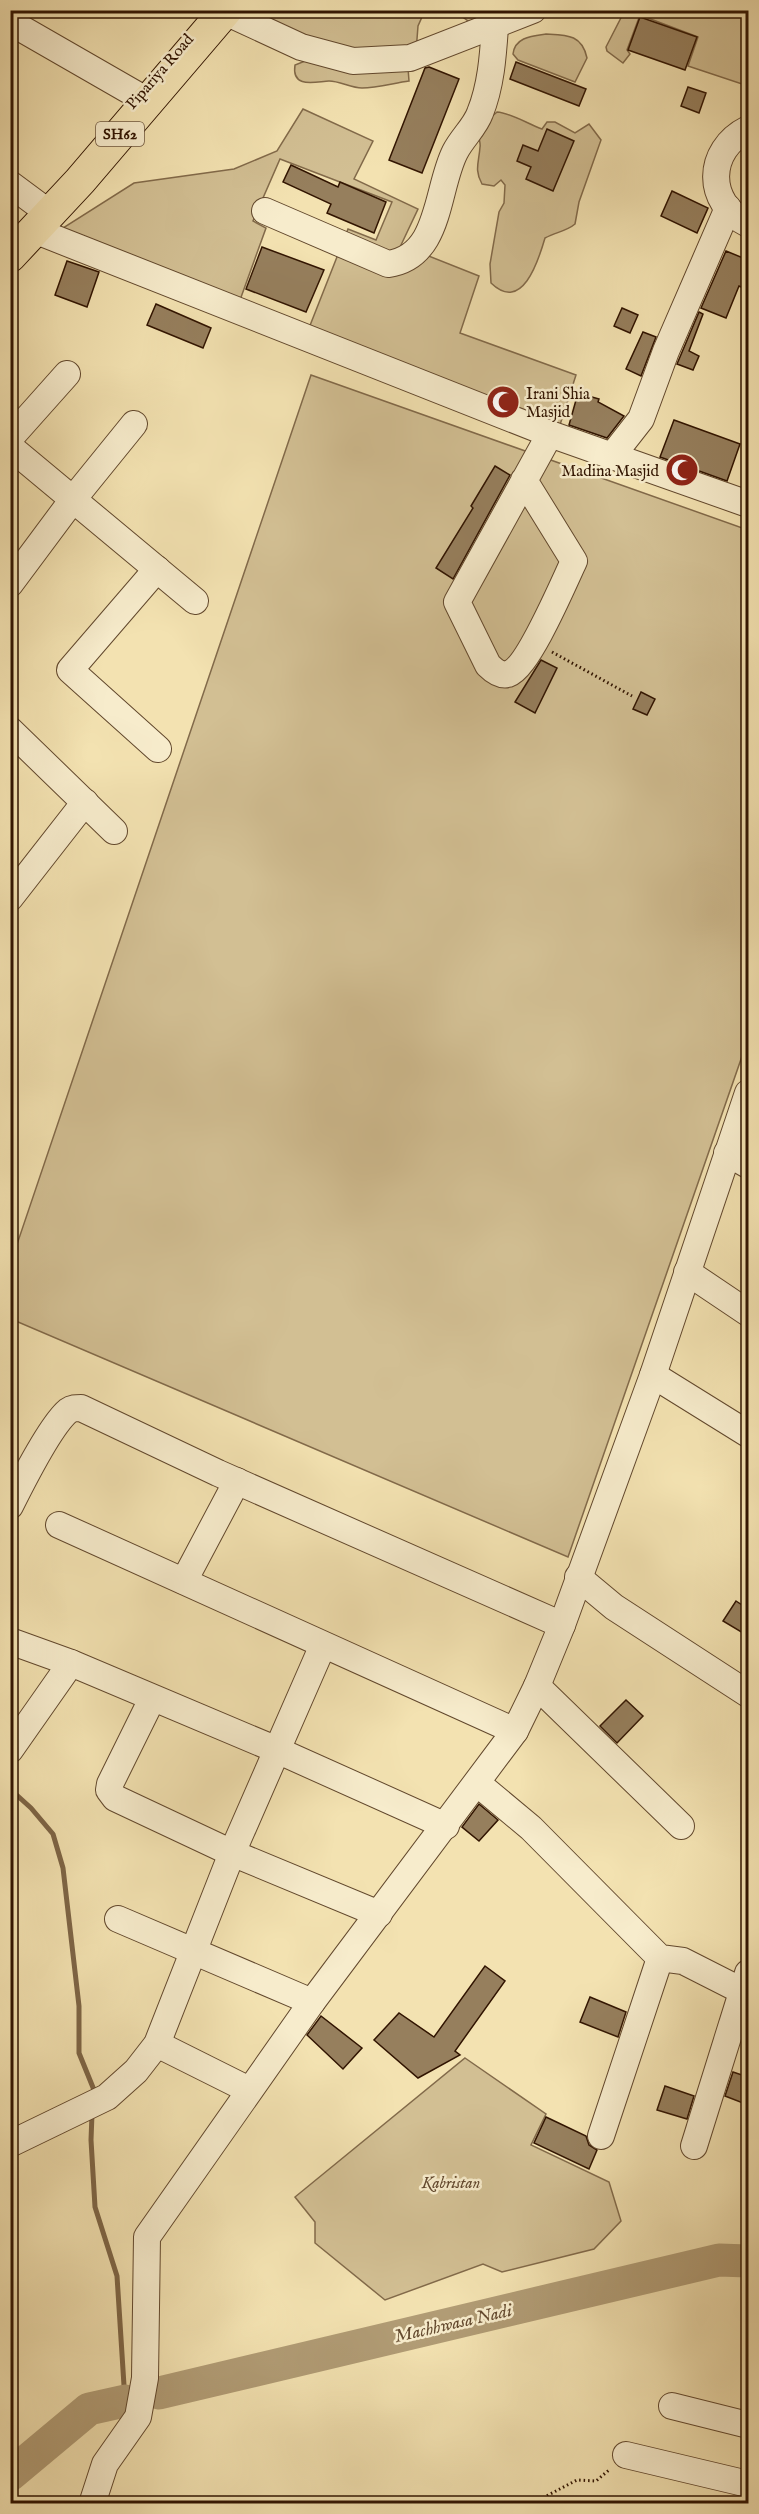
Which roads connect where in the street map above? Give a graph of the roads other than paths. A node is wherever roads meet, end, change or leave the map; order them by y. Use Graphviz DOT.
graph roads {
  1 [pos="533,10"];
  2 [pos="221,11"];
  3 [pos="10,22"];
  4 [pos="495,27"];
  5 [pos="137,95"];
  6 [pos="748,129"];
  7 [pos="10,184"];
  8 [pos="728,208"];
  9 [pos="265,211"];
  10 [pos="34,222"];
  11 [pos="748,224"];
  12 [pos="10,256"];
  13 [pos="67,374"];
  14 [pos="134,424"];
  15 [pos="550,434"];
  16 [pos="10,438"];
  17 [pos="10,447"];
  18 [pos="612,456"];
  19 [pos="524,480"];
  20 [pos="74,498"];
  21 [pos="748,504"];
  22 [pos="157,569"];
  23 [pos="10,584"];
  24 [pos="195,601"];
  25 [pos="10,730"];
  26 [pos="158,749"];
  27 [pos="85,802"];
  28 [pos="114,831"];
  29 [pos="10,898"];
  30 [pos="748,1093"];
  31 [pos="738,1159"];
  32 [pos="687,1272"];
  33 [pos="748,1313"];
  34 [pos="653,1375"];
  35 [pos="748,1434"];
  36 [pos="237,1481"];
  37 [pos="10,1506"];
  38 [pos="59,1525"];
  39 [pos="578,1576"];
  40 [pos="184,1581"];
  41 [pos="562,1625"];
  42 [pos="10,1641"];
  43 [pos="323,1644"];
  44 [pos="71,1663"];
  45 [pos="537,1686"];
  46 [pos="748,1691"];
  47 [pos="152,1699"];
  48 [pos="515,1731"];
  49 [pos="10,1750"];
  50 [pos="277,1750"];
  51 [pos="477,1783"];
  52 [pos="446,1826"];
  53 [pos="681,1826"];
  54 [pos="232,1853"];
  55 [pos="379,1914"];
  56 [pos="118,1919"];
  57 [pos="193,1951"];
  58 [pos="660,1958"];
  59 [pos="747,1986"];
  60 [pos="312,2002"];
  61 [pos="157,2044"];
  62 [pos="249,2090"];
  63 [pos="601,2136"];
  64 [pos="10,2144"];
  65 [pos="694,2146"];
  66 [pos="672,2406"];
  67 [pos="748,2425"];
  68 [pos="626,2455"];
  69 [pos="748,2484"];
  70 [pos="92,2504"];
  1 -- 4 [label="street"];
  2 -- 4 [label="street"];
  2 -- 5 [label="main road, Pipariya Road / SH62"];
  2 -- 10 [label="main road, Pipariya Road / SH62"];
  3 -- 5 [label="street"];
  4 -- 9 [label="street"];
  5 -- 10 [label="main road, Pipariya Road / SH62"];
  6 -- 8 [label="street"];
  7 -- 10 [label="street"];
  8 -- 11 [label="street"];
  8 -- 18 [label="street"];
  10 -- 12 [label="main road, Pipariya Road / SH62"];
  10 -- 15 [label="street"];
  13 -- 16 [label="street"];
  14 -- 20 [label="street"];
  15 -- 18 [label="street"];
  15 -- 19 [label="street"];
  17 -- 20 [label="street"];
  18 -- 21 [label="street"];
  19 -- 19 [label="street"];
  20 -- 22 [label="street"];
  20 -- 23 [label="street"];
  22 -- 24 [label="street"];
  22 -- 26 [label="street"];
  25 -- 27 [label="street"];
  27 -- 28 [label="street"];
  27 -- 29 [label="street"];
  30 -- 31 [label="street"];
  31 -- 32 [label="street"];
  32 -- 33 [label="street"];
  32 -- 34 [label="street"];
  34 -- 35 [label="street"];
  34 -- 39 [label="street"];
  36 -- 37 [label="street"];
  36 -- 40 [label="street"];
  36 -- 41 [label="street"];
  38 -- 40 [label="street"];
  39 -- 41 [label="street"];
  39 -- 46 [label="street"];
  40 -- 43 [label="street"];
  41 -- 45 [label="street"];
  42 -- 44 [label="street"];
  43 -- 48 [label="street"];
  43 -- 50 [label="street"];
  44 -- 47 [label="street"];
  44 -- 49 [label="street"];
  45 -- 48 [label="street"];
  45 -- 53 [label="street"];
  47 -- 50 [label="street"];
  47 -- 54 [label="street"];
  48 -- 51 [label="street"];
  50 -- 52 [label="street"];
  50 -- 54 [label="street"];
  51 -- 52 [label="street"];
  51 -- 58 [label="street"];
  52 -- 55 [label="street"];
  54 -- 55 [label="street"];
  54 -- 57 [label="street"];
  55 -- 60 [label="street"];
  56 -- 57 [label="street"];
  57 -- 60 [label="street"];
  57 -- 61 [label="street"];
  58 -- 59 [label="street"];
  58 -- 63 [label="street"];
  59 -- 65 [label="street"];
  60 -- 62 [label="street"];
  61 -- 62 [label="street"];
  61 -- 64 [label="street"];
  62 -- 70 [label="street"];
  66 -- 67 [label="street"];
  68 -- 69 [label="street"];
}
